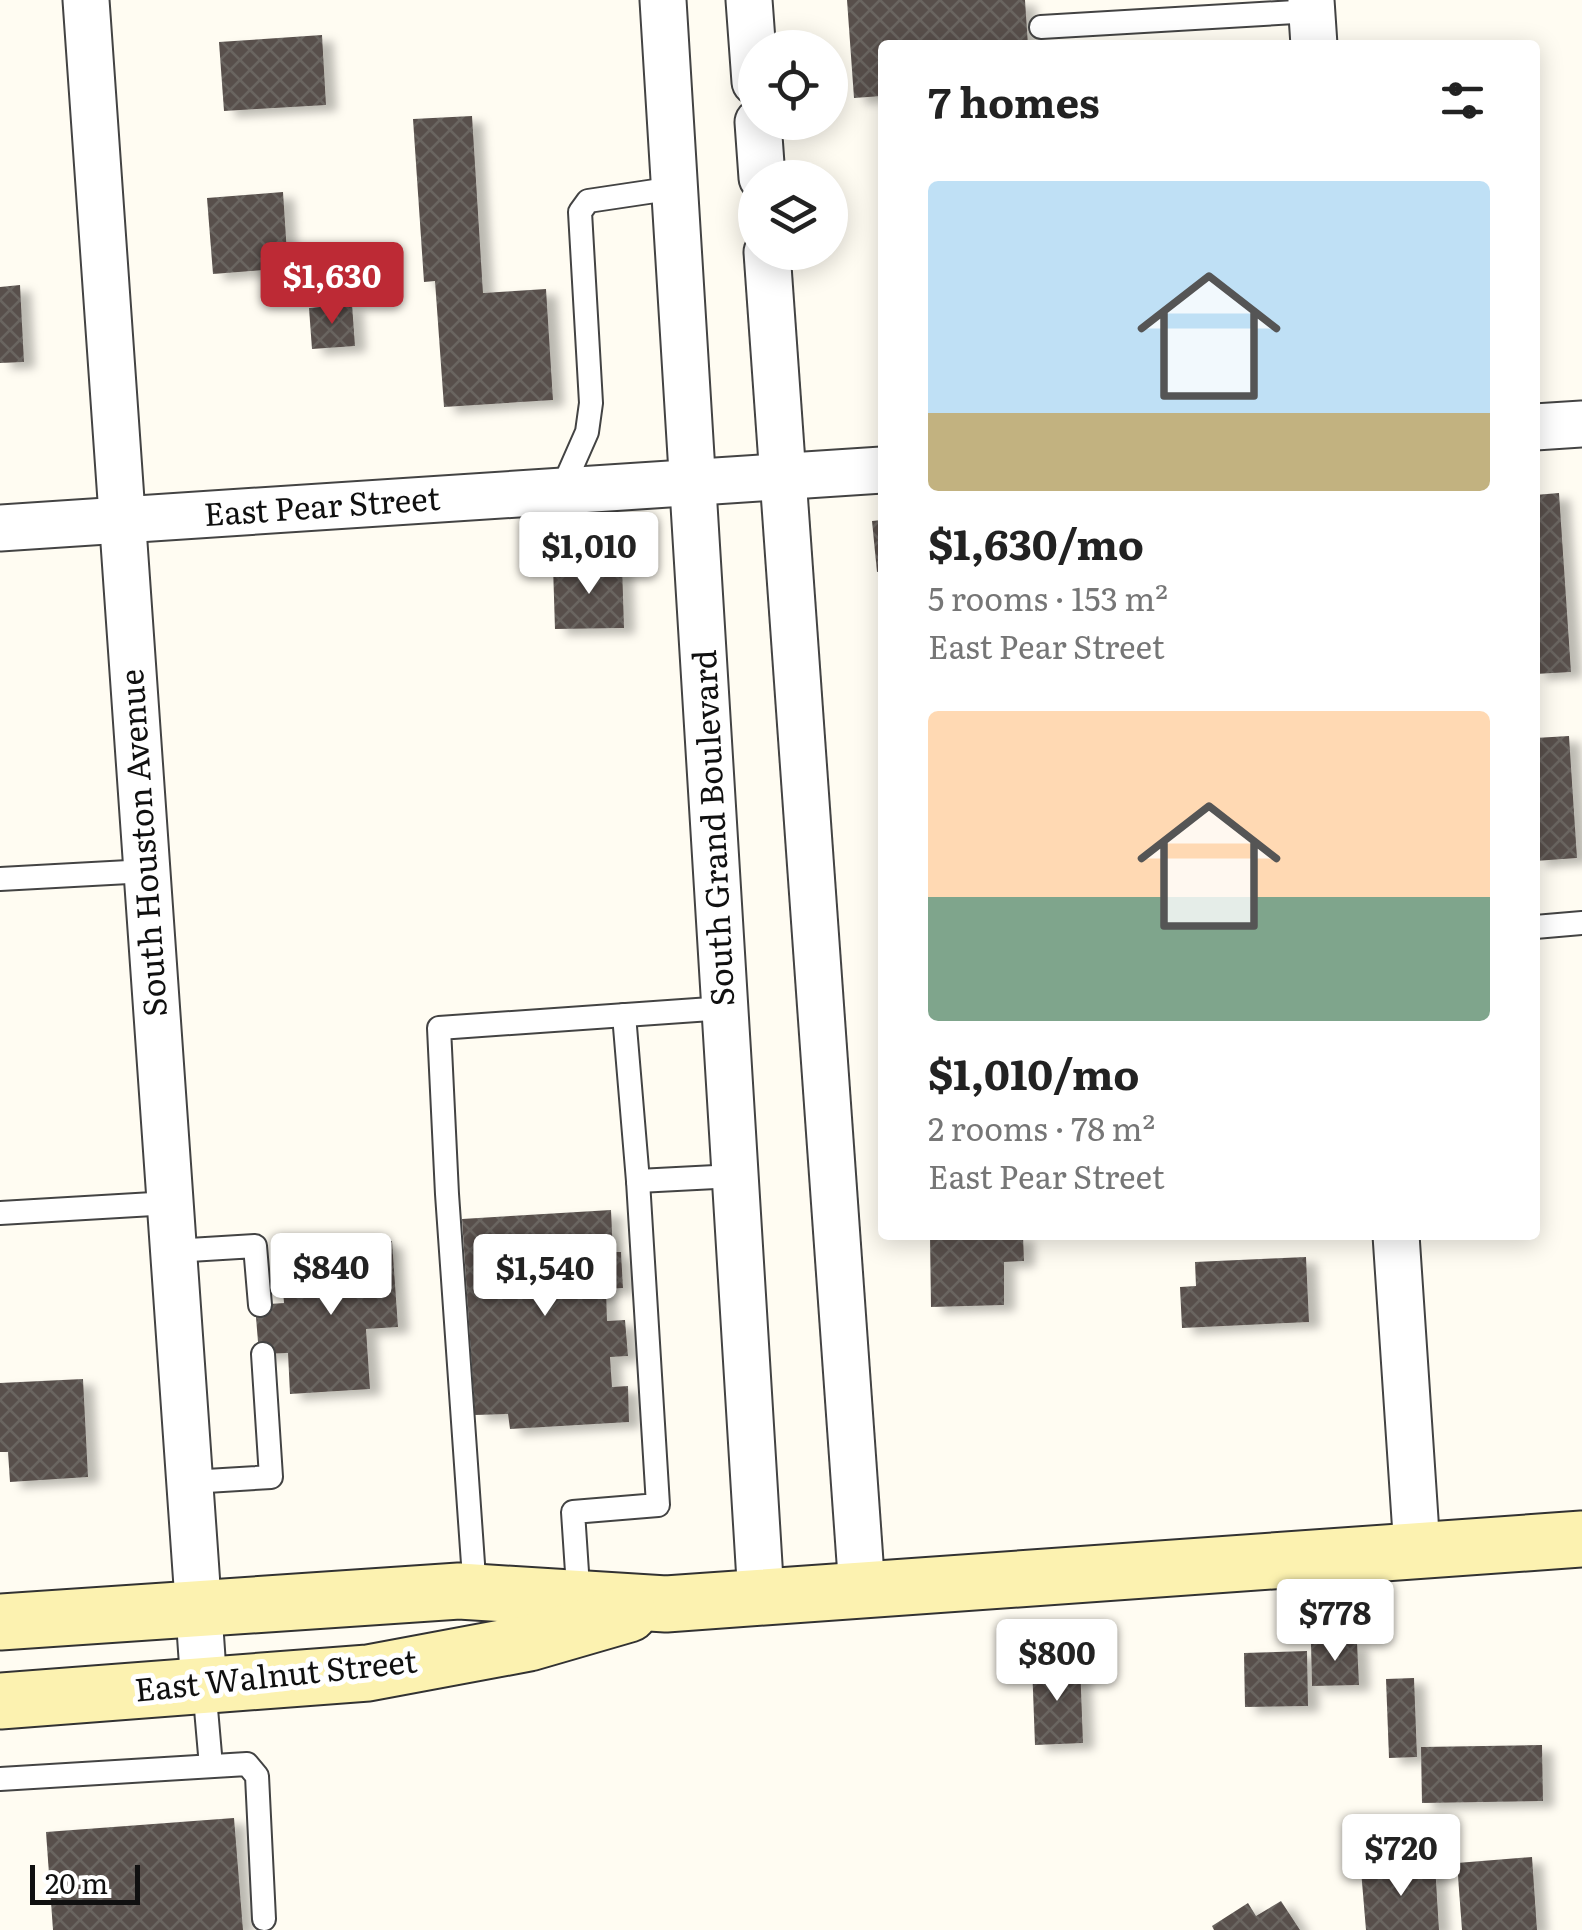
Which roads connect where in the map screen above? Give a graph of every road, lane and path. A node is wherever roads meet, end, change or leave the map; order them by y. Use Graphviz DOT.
graph roads {
  1 [pos="86,0"];
  2 [pos="663,0"];
  3 [pos="749,0"];
  4 [pos="1312,19"];
  5 [pos="1041,27"];
  6 [pos="751,30"];
  7 [pos="675,188"];
  8 [pos="768,270"];
  9 [pos="1582,424"];
  10 [pos="1540,427"];
  11 [pos="878,470"];
  12 [pos="783,476"];
  13 [pos="693,482"];
  14 [pos="561,491"];
  15 [pos="121,520"];
  16 [pos="0,528"];
  17 [pos="147,870"];
  18 [pos="0,879"];
  19 [pos="1582,923"];
  20 [pos="1540,927"];
  21 [pos="725,1008"];
  22 [pos="624,1015"];
  23 [pos="735,1176"];
  24 [pos="638,1181"];
  25 [pos="170,1202"];
  26 [pos="0,1214"];
  27 [pos="1396,1240"];
  28 [pos="173,1251"];
  29 [pos="260,1305"];
  30 [pos="263,1354"];
  31 [pos="190,1482"];
  32 [pos="1582,1538"];
  33 [pos="1417,1549"];
  34 [pos="862,1590"];
  35 [pos="475,1592"];
  36 [pos="761,1597"];
  37 [pos="198,1609"];
  38 [pos="580,1613"];
  39 [pos="0,1622"];
  40 [pos="204,1686"];
  41 [pos="0,1701"];
  42 [pos="210,1766"];
  43 [pos="0,1780"];
  44 [pos="264,1919"];
  1 -- 15 [label="street, South Houston Avenue"];
  2 -- 7 [label="street, South Grand Boulevard"];
  3 -- 6 [label="street"];
  4 -- 5 [label="lane"];
  7 -- 13 [label="street, South Grand Boulevard"];
  7 -- 14 [label="lane"];
  8 -- 12 [label="street"];
  9 -- 10 [label="street"];
  11 -- 12 [label="street, East Pear Street"];
  12 -- 13 [label="street, East Pear Street"];
  12 -- 34 [label="street"];
  13 -- 14 [label="street, East Pear Street"];
  13 -- 21 [label="street, South Grand Boulevard"];
  14 -- 15 [label="street, East Pear Street"];
  15 -- 16 [label="street, East Pear Street"];
  15 -- 17 [label="street, South Houston Avenue"];
  17 -- 18 [label="lane"];
  17 -- 25 [label="street, South Houston Avenue"];
  19 -- 20 [label="lane"];
  21 -- 22 [label="lane"];
  21 -- 23 [label="street, South Grand Boulevard"];
  22 -- 24 [label="lane"];
  22 -- 35 [label="lane"];
  23 -- 24 [label="lane"];
  23 -- 36 [label="street, South Grand Boulevard"];
  24 -- 38 [label="lane"];
  25 -- 26 [label="lane"];
  25 -- 28 [label="street, South Houston Avenue"];
  27 -- 33 [label="street"];
  28 -- 29 [label="lane"];
  28 -- 31 [label="street, South Houston Avenue"];
  30 -- 31 [label="lane"];
  31 -- 37 [label="street, South Houston Avenue"];
  32 -- 33 [label="street, East Walnut Street"];
  33 -- 34 [label="street, East Walnut Street"];
  34 -- 36 [label="street, East Walnut Street"];
  35 -- 37 [label="street, East Walnut Street"];
  35 -- 38 [label="street, East Walnut Street"];
  36 -- 38 [label="street, East Walnut Street"];
  37 -- 39 [label="street, East Walnut Street"];
  37 -- 40 [label="street, South Houston Avenue"];
  38 -- 40 [label="street, East Walnut Street"];
  40 -- 41 [label="street, East Walnut Street"];
  40 -- 42 [label="lane"];
  42 -- 43 [label="lane"];
  42 -- 44 [label="lane"];
}
